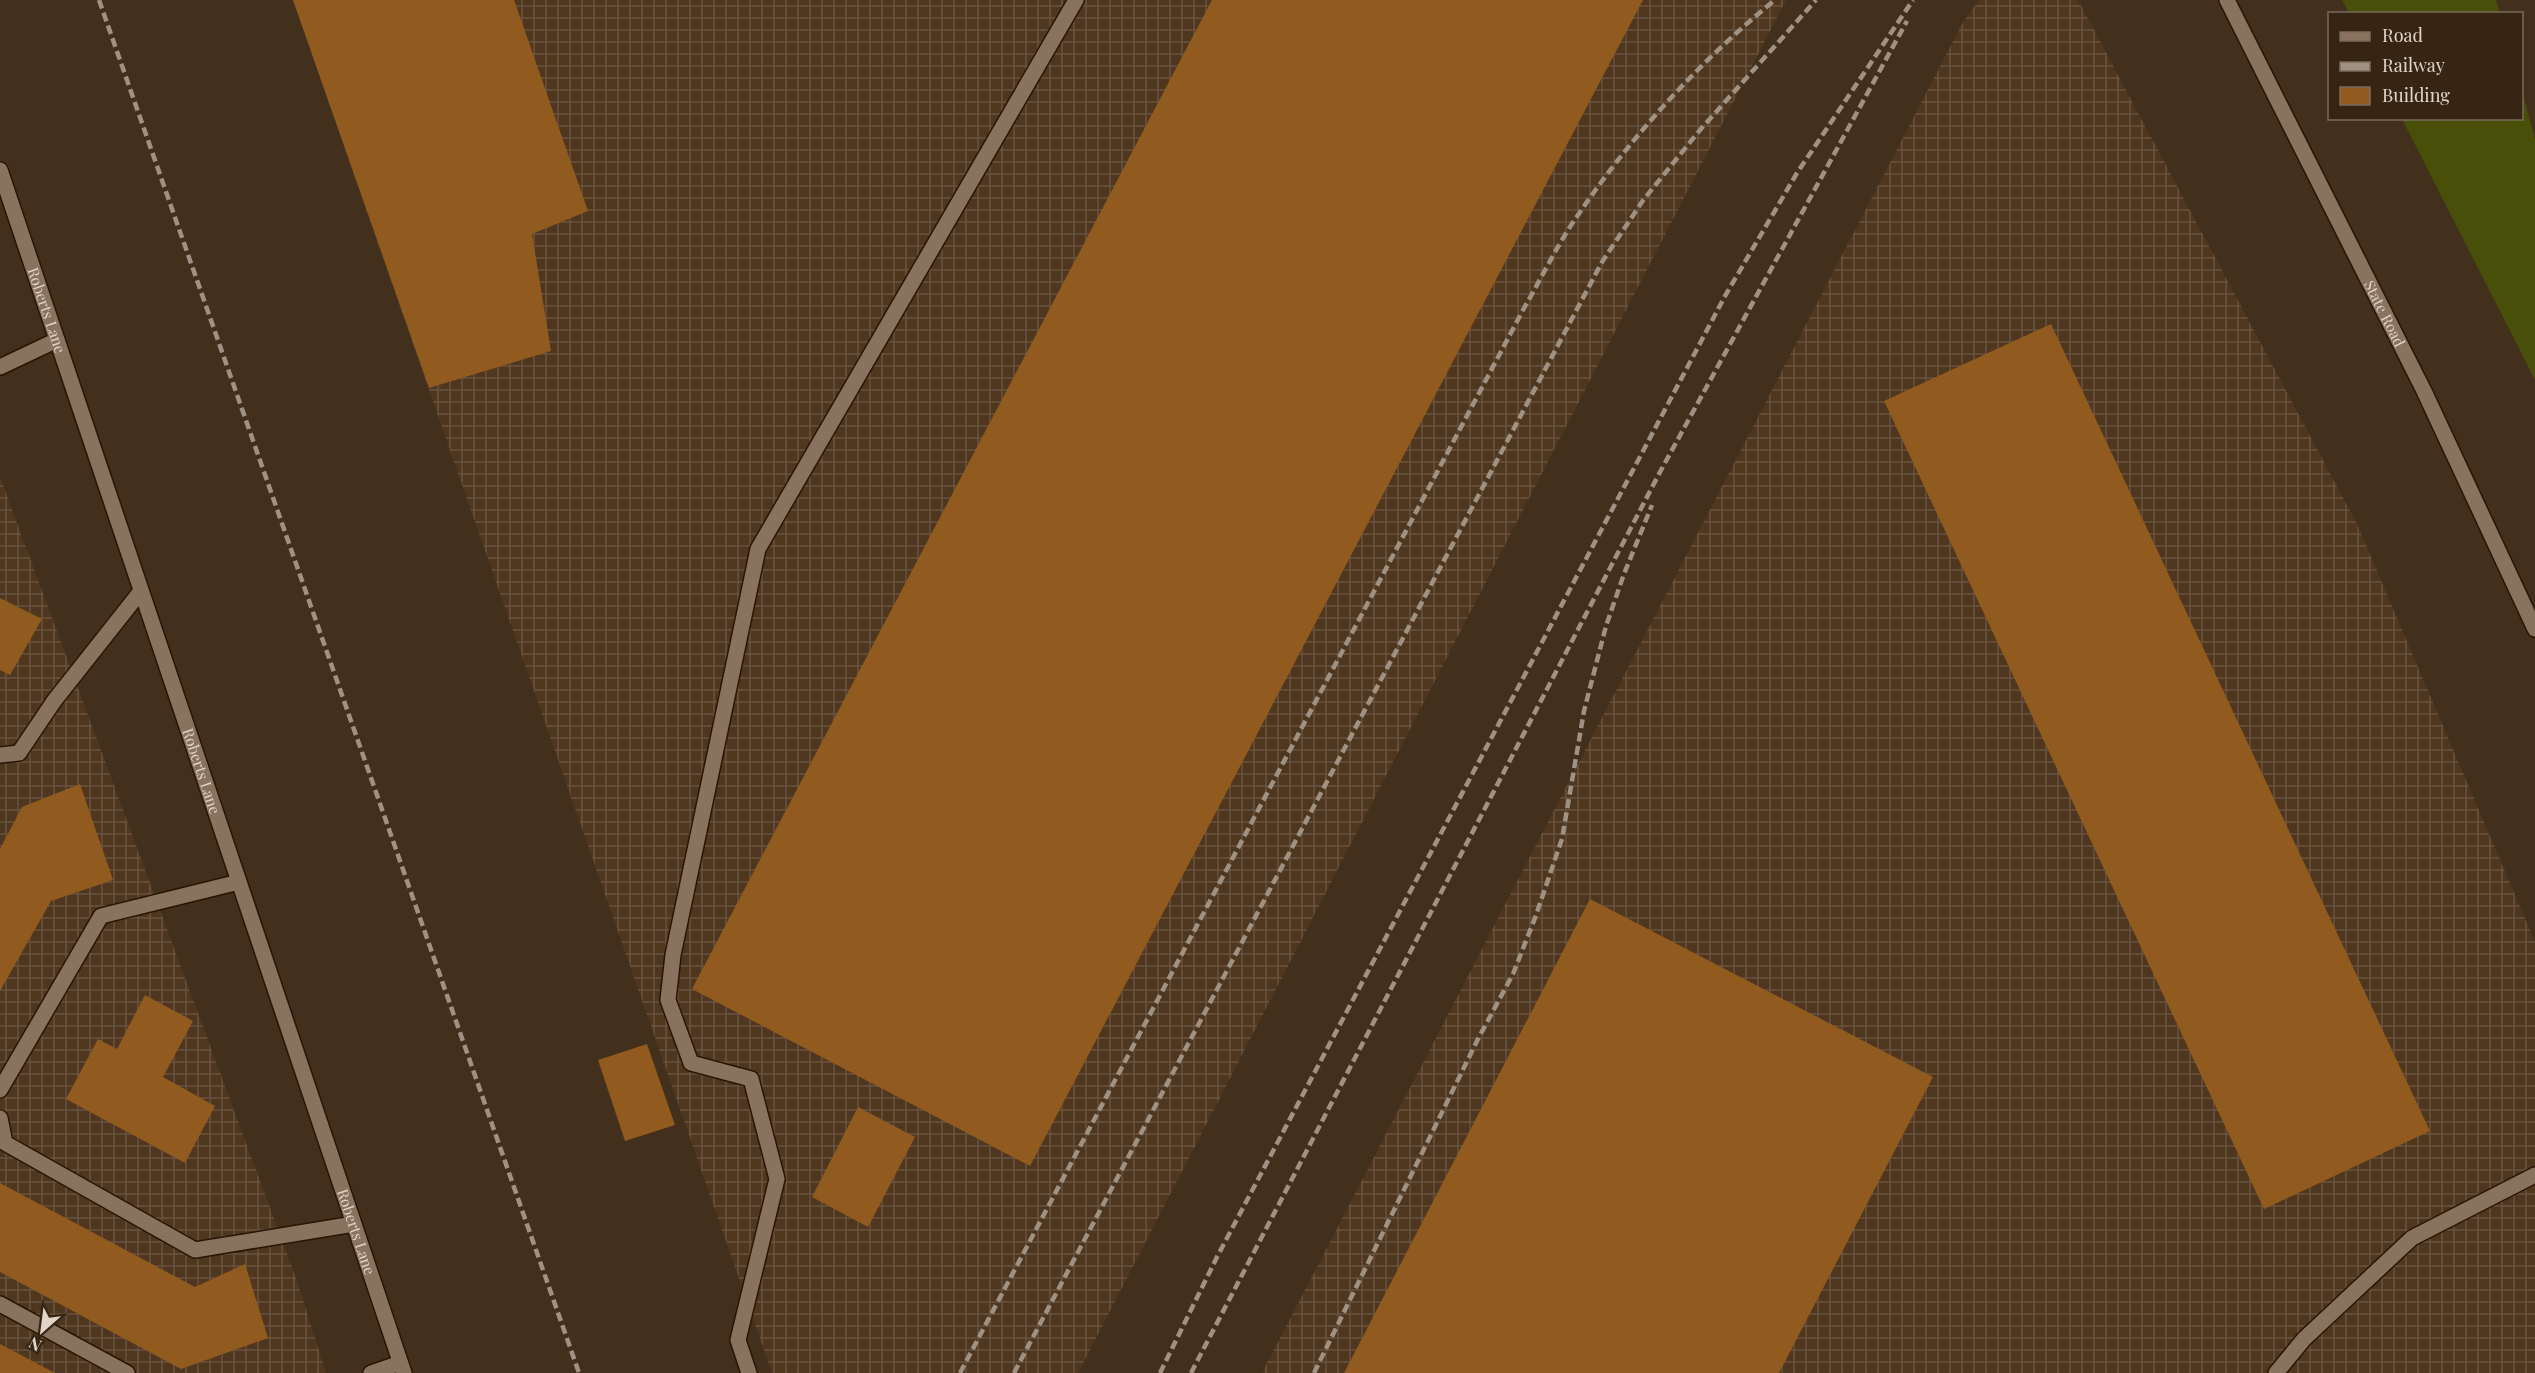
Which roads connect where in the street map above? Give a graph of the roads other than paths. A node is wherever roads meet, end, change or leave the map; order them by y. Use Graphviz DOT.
graph roads {
  1 [pos="1076,0"];
  2 [pos="2227,0"];
  3 [pos="0,170"];
  4 [pos="57,340"];
  5 [pos="0,367"];
  6 [pos="141,591"];
  7 [pos="2535,630"];
  8 [pos="0,755"];
  9 [pos="239,882"];
  10 [pos="0,1090"];
  11 [pos="0,1118"];
  12 [pos="2535,1174"];
  13 [pos="354,1224"];
  14 [pos="0,1304"];
  15 [pos="402,1368"];
  16 [pos="127,1373"];
  17 [pos="370,1373"];
  18 [pos="749,1373"];
  19 [pos="2276,1373"];
  1 -- 18 [label="main road"];
  2 -- 7 [label="main road, State Road"];
  3 -- 4 [label="main road, Roberts Lane"];
  4 -- 5 [label="main road"];
  4 -- 6 [label="main road, Roberts Lane"];
  6 -- 8 [label="main road"];
  6 -- 9 [label="main road, Roberts Lane"];
  9 -- 10 [label="main road"];
  9 -- 13 [label="main road, Roberts Lane"];
  11 -- 13 [label="main road"];
  12 -- 19 [label="main road"];
  13 -- 15 [label="main road, Roberts Lane"];
  14 -- 16 [label="main road"];
  15 -- 17 [label="main road"];
}
